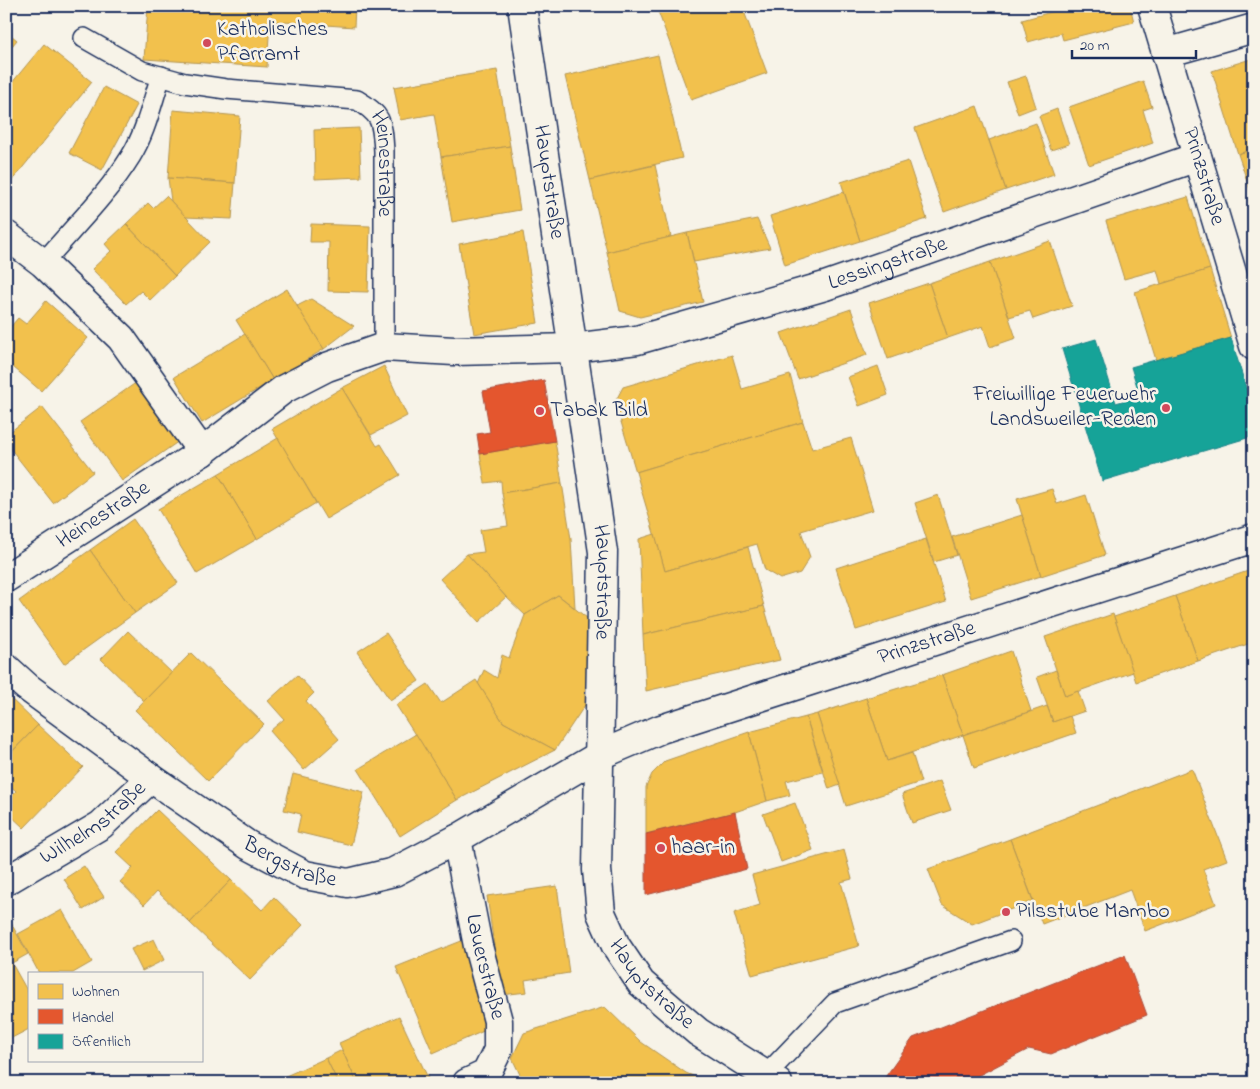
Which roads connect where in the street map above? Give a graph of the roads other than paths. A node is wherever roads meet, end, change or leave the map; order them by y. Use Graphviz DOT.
graph roads {
  1 [pos="522,6"];
  2 [pos="1152,6"];
  3 [pos="1254,28"];
  4 [pos="84,38"];
  5 [pos="1166,54"];
  6 [pos="161,76"];
  7 [pos="1197,157"];
  8 [pos="6,235"];
  9 [pos="43,263"];
  10 [pos="1254,346"];
  11 [pos="384,347"];
  12 [pos="573,348"];
  13 [pos="202,452"];
  14 [pos="1254,538"];
  15 [pos="6,578"];
  16 [pos="6,668"];
  17 [pos="600,755"];
  18 [pos="151,778"];
  19 [pos="457,839"];
  20 [pos="6,881"];
  21 [pos="1011,941"];
  22 [pos="772,1079"];
  23 [pos="467,1083"];
  1 -- 12 [label="street, Hauptstraße"];
  2 -- 5 [label="street, Prinzstraße"];
  3 -- 5 [label="street"];
  4 -- 6 [label="lane, Heinestraße"];
  5 -- 7 [label="street, Prinzstraße"];
  6 -- 9 [label="lane"];
  6 -- 11 [label="lane, Heinestraße"];
  7 -- 10 [label="street, Prinzstraße"];
  7 -- 12 [label="street, Lessingstraße"];
  8 -- 9 [label="street"];
  9 -- 13 [label="street"];
  11 -- 12 [label="street, Heinestraße"];
  11 -- 13 [label="street, Heinestraße"];
  12 -- 17 [label="street, Hauptstraße"];
  13 -- 15 [label="street, Heinestraße"];
  14 -- 17 [label="street, Prinzstraße"];
  16 -- 18 [label="street, Bergstraße"];
  17 -- 19 [label="street, Bergstraße"];
  17 -- 22 [label="street, Hauptstraße"];
  18 -- 19 [label="street, Bergstraße"];
  18 -- 20 [label="street, Wilhelmstraße"];
  19 -- 23 [label="street, Lauerstraße"];
  21 -- 22 [label="lane"];
}
